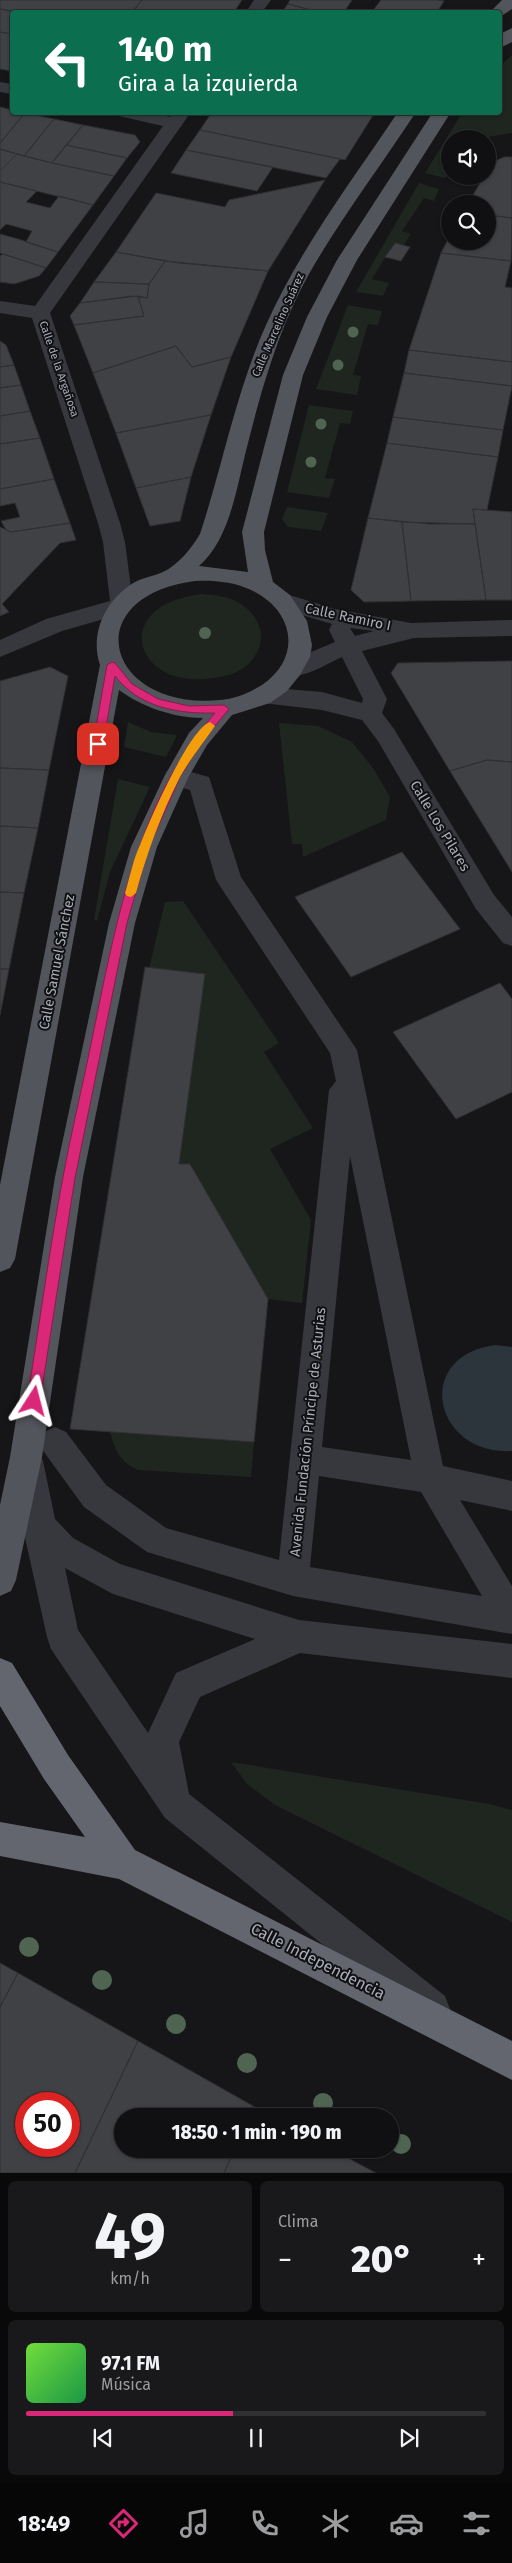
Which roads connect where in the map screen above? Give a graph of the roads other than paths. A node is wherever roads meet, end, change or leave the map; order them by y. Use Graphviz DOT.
graph roads {
  1 [pos="512,0"];
  2 [pos="500,10"];
  3 [pos="512,33"];
  4 [pos="502,41"];
  5 [pos="152,115"];
  6 [pos="405,115"];
  7 [pos="440,115"];
  8 [pos="178,118"];
  9 [pos="0,306"];
  10 [pos="40,313"];
  11 [pos="172,577"];
  12 [pos="262,585"];
  13 [pos="283,601"];
  14 [pos="122,605"];
  15 [pos="334,617"];
  16 [pos="512,628"];
  17 [pos="414,630"];
  18 [pos="347,646"];
  19 [pos="0,648"];
  20 [pos="112,665"];
  21 [pos="293,669"];
  22 [pos="262,696"];
  23 [pos="224,709"];
  24 [pos="370,714"];
  25 [pos="176,777"];
  26 [pos="512,936"];
  27 [pos="346,1064"];
  28 [pos="0,1259"];
  29 [pos="55,1442"];
  30 [pos="26,1457"];
  31 [pos="306,1459"];
  32 [pos="430,1478"];
  33 [pos="512,1496"];
  34 [pos="38,1524"];
  35 [pos="0,1580"];
  36 [pos="293,1580"];
  37 [pos="512,1618"];
  38 [pos="512,1625"];
  39 [pos="299,1636"];
  40 [pos="511,1660"];
  41 [pos="1,1678"];
  42 [pos="177,1806"];
  43 [pos="0,1839"];
  44 [pos="123,1862"];
  45 [pos="471,2040"];
  46 [pos="512,2061"];
  1 -- 2 [label="main road"];
  3 -- 4 [label="main road"];
  5 -- 8 [label="street"];
  6 -- 11 [label="main road, Calle Marcelino Suárez"];
  7 -- 12 [label="main road"];
  8 -- 10 [label="street, Calle de la Argañosa"];
  9 -- 10 [label="street"];
  10 -- 14 [label="street, Calle de la Argañosa"];
  11 -- 12 [label="main road"];
  11 -- 14 [label="main road"];
  12 -- 13 [label="main road"];
  13 -- 15 [label="street, Calle Ramiro I"];
  13 -- 21 [label="main road"];
  14 -- 19 [label="street"];
  14 -- 20 [label="main road"];
  15 -- 17 [label="street, Calle Ramiro I"];
  15 -- 18 [label="street"];
  16 -- 17 [label="street, Calle Ramiro I"];
  17 -- 18 [label="street, Calle Ramiro I"];
  18 -- 21 [label="street, Calle Ramiro I"];
  18 -- 24 [label="street"];
  20 -- 23 [label="main road"];
  20 -- 28 [label="main road, Calle Samuel Sánchez"];
  21 -- 22 [label="main road"];
  22 -- 23 [label="main road"];
  22 -- 24 [label="street"];
  23 -- 25 [label="main road"];
  24 -- 26 [label="street, Calle Los Pilares"];
  25 -- 27 [label="street, Avenida Fundación Príncipe de Asturias"];
  25 -- 30 [label="main road"];
  27 -- 31 [label="street, Avenida Fundación Príncipe de Asturias"];
  27 -- 32 [label="street, Avenida Fundación Príncipe de Asturias"];
  29 -- 36 [label="street"];
  30 -- 34 [label="street"];
  30 -- 35 [label="main road"];
  31 -- 32 [label="street"];
  31 -- 36 [label="street, Avenida Fundación Príncipe de Asturias"];
  32 -- 33 [label="street"];
  32 -- 37 [label="street, Avenida Fundación Príncipe de Asturias"];
  34 -- 39 [label="street"];
  34 -- 42 [label="street"];
  36 -- 37 [label="street, Avenida Fundación Príncipe de Asturias"];
  38 -- 40 [label="street"];
  39 -- 40 [label="street"];
  39 -- 42 [label="street"];
  41 -- 44 [label="highway, Calle Independencia"];
  42 -- 45 [label="street"];
  43 -- 44 [label="highway, Calle Independencia"];
  44 -- 45 [label="highway, Calle Independencia"];
  45 -- 46 [label="highway, Calle Independencia"];
}
